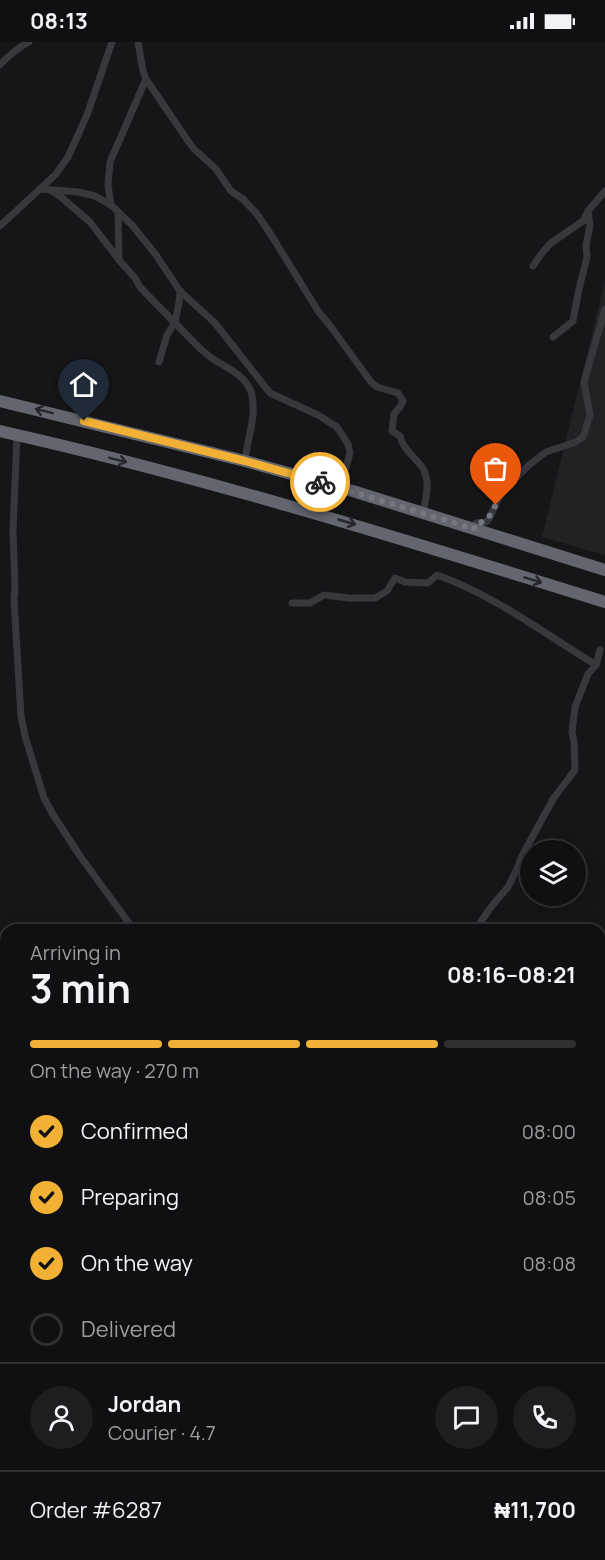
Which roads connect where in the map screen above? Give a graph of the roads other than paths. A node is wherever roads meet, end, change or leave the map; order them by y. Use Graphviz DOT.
graph roads {
  1 [pos="29,42"];
  2 [pos="112,42"];
  3 [pos="138,42"];
  4 [pos="0,65"];
  5 [pos="146,79"];
  6 [pos="44,188"];
  7 [pos="605,191"];
  8 [pos="111,205"];
  9 [pos="588,211"];
  10 [pos="118,212"];
  11 [pos="0,226"];
  12 [pos="119,260"];
  13 [pos="533,266"];
  14 [pos="180,291"];
  15 [pos="605,309"];
  16 [pos="174,323"];
  17 [pos="554,337"];
  18 [pos="159,362"];
  19 [pos="0,401"];
  20 [pos="0,431"];
  21 [pos="17,435"];
  22 [pos="245,461"];
  23 [pos="340,488"];
  24 [pos="423,513"];
  25 [pos="474,529"];
  26 [pos="605,570"];
  27 [pos="605,602"];
  28 [pos="292,603"];
  29 [pos="600,650"];
  30 [pos="596,664"];
  31 [pos="131,924"];
  32 [pos="479,924"];
  1 -- 4 [label="street"];
  2 -- 6 [label="street"];
  3 -- 5 [label="street"];
  5 -- 8 [label="street"];
  5 -- 24 [label="street"];
  6 -- 8 [label="street"];
  6 -- 11 [label="street"];
  6 -- 12 [label="street"];
  7 -- 9 [label="street"];
  8 -- 10 [label="street"];
  9 -- 13 [label="street"];
  9 -- 17 [label="street"];
  10 -- 12 [label="street"];
  10 -- 14 [label="street"];
  12 -- 16 [label="street"];
  14 -- 16 [label="street"];
  14 -- 23 [label="street"];
  15 -- 25 [label="street"];
  16 -- 18 [label="street"];
  16 -- 22 [label="street"];
  22 -- 19 [label="highway, one-way"];
  20 -- 21 [label="highway"];
  21 -- 27 [label="highway, one-way"];
  21 -- 31 [label="street"];
  22 -- 23 [label="highway"];
  23 -- 24 [label="highway"];
  24 -- 25 [label="highway"];
  25 -- 26 [label="highway"];
  28 -- 30 [label="street"];
  29 -- 30 [label="street"];
  30 -- 32 [label="street"];
}
